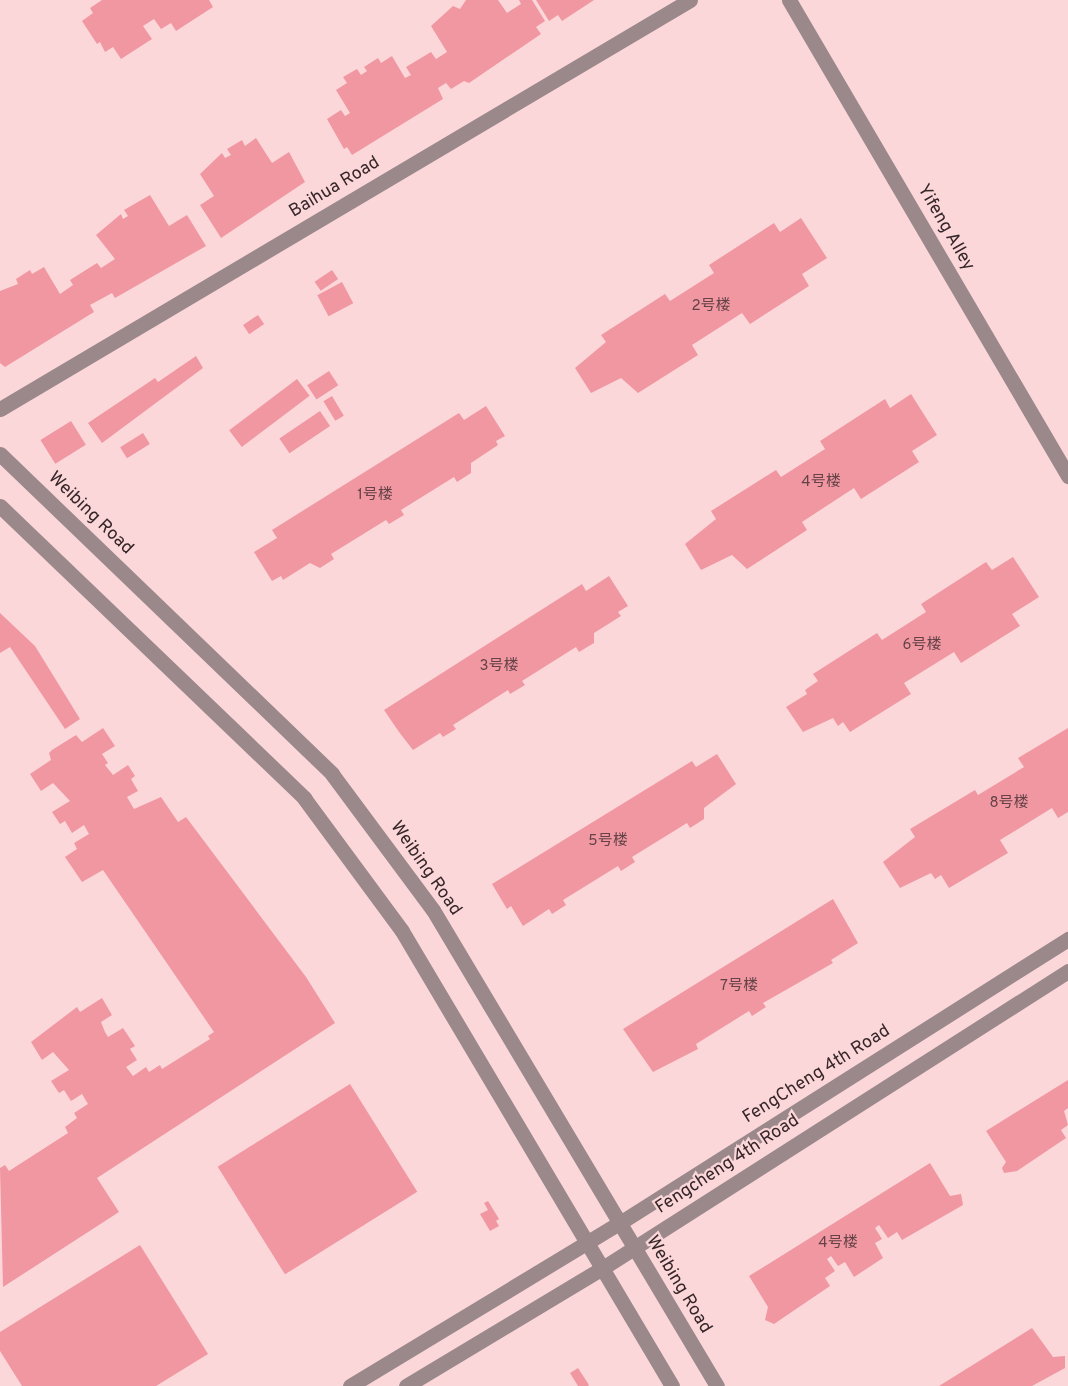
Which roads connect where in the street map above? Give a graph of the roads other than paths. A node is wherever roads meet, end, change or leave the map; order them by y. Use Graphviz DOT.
graph roads {
  1 [pos="690,0"];
  2 [pos="789,0"];
  3 [pos="0,409"];
  4 [pos="0,454"];
  5 [pos="1068,476"];
  6 [pos="0,506"];
  7 [pos="1068,939"];
  8 [pos="1068,971"];
  9 [pos="618,1224"];
  10 [pos="586,1243"];
  11 [pos="633,1248"];
  12 [pos="601,1269"];
  13 [pos="350,1386"];
  14 [pos="406,1386"];
  15 [pos="672,1386"];
  16 [pos="717,1386"];
  1 -- 3 [label="street, Baihua Road"];
  2 -- 5 [label="street, Yifeng Alley"];
  4 -- 9 [label="street, Weibing Road"];
  6 -- 10 [label="street"];
  7 -- 9 [label="street, FengCheng 4th Road"];
  8 -- 11 [label="street, Fengcheng 4th Road"];
  9 -- 10 [label="street, FengCheng 4th Road"];
  9 -- 11 [label="street, Weibing Road"];
  10 -- 12 [label="street"];
  10 -- 13 [label="street"];
  11 -- 12 [label="street, Fengcheng 4th Road"];
  11 -- 16 [label="street, Weibing Road"];
  12 -- 14 [label="street, Fengcheng 4th Road"];
  12 -- 15 [label="street"];
}
